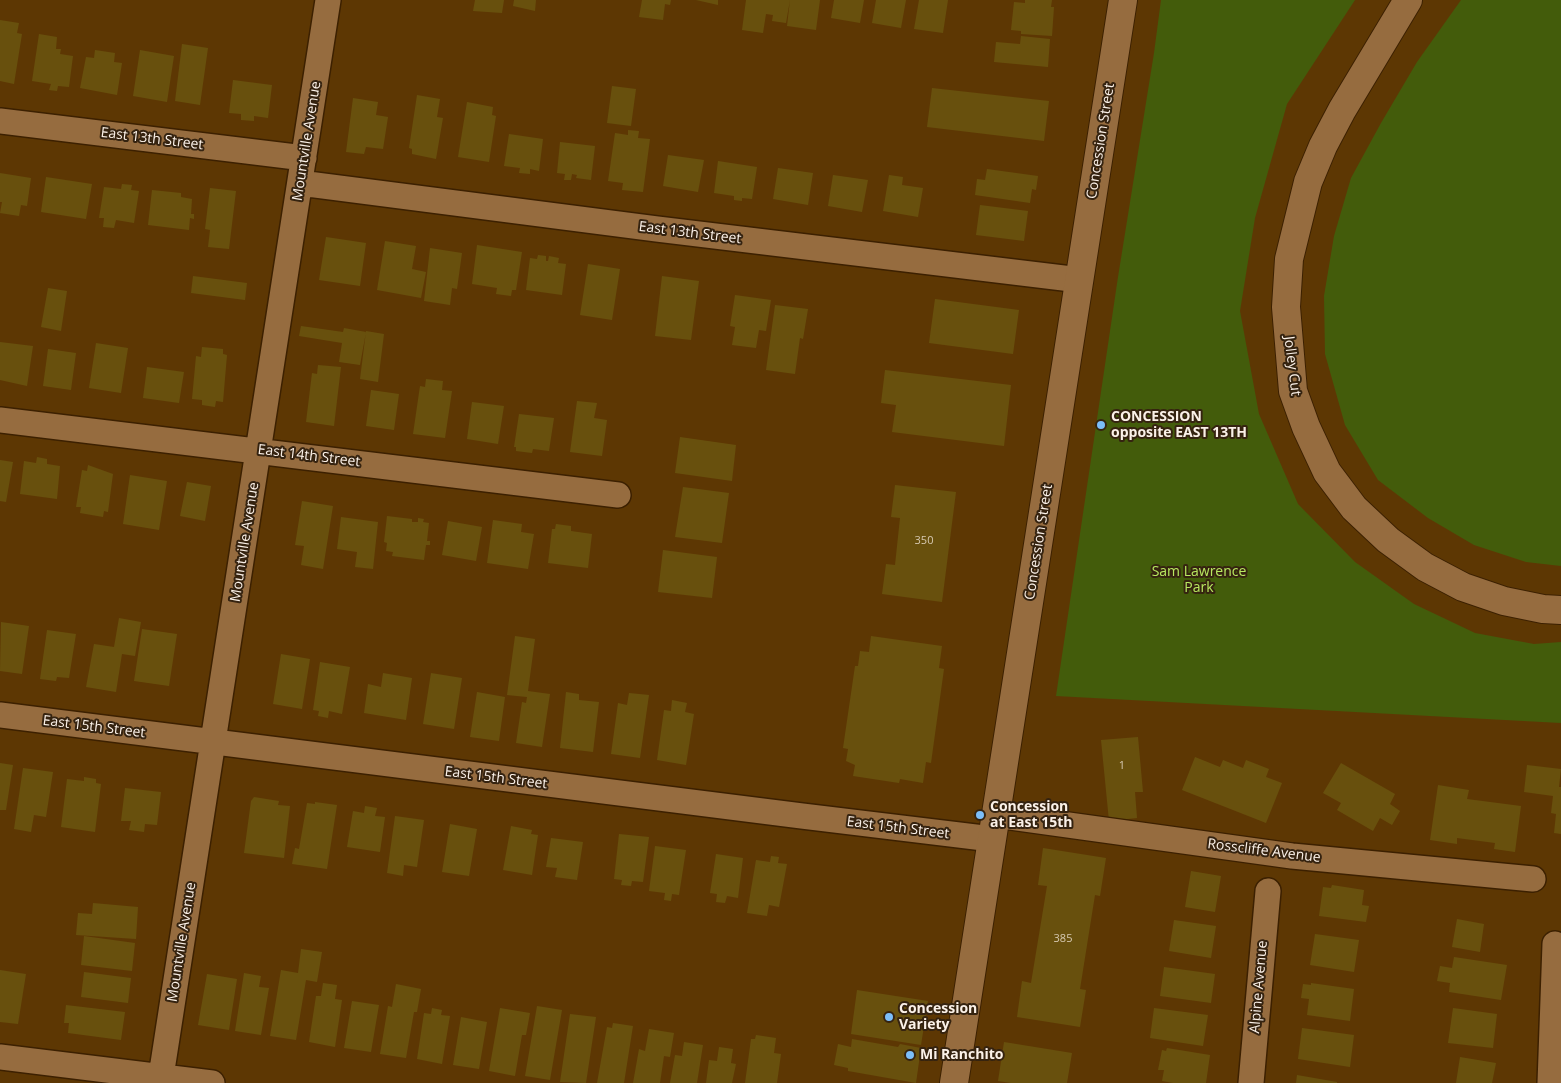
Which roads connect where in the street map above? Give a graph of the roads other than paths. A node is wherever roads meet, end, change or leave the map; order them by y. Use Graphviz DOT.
graph roads {
  1 [pos="328,0"];
  2 [pos="1123,0"];
  3 [pos="1408,0"];
  4 [pos="0,121"];
  5 [pos="304,158"];
  6 [pos="300,182"];
  7 [pos="1080,280"];
  8 [pos="0,420"];
  9 [pos="259,450"];
  10 [pos="618,495"];
  11 [pos="1561,610"];
  12 [pos="0,715"];
  13 [pos="214,742"];
  14 [pos="994,827"];
  15 [pos="1533,879"];
  16 [pos="1268,890"];
  17 [pos="1555,944"];
  18 [pos="0,1057"];
  19 [pos="160,1080"];
  20 [pos="212,1083"];
  21 [pos="954,1083"];
  22 [pos="1251,1083"];
  23 [pos="1550,1083"];
  1 -- 5 [label="street, Mountville Avenue"];
  2 -- 7 [label="main road, Concession Street"];
  3 -- 11 [label="main road, Jolley Cut"];
  4 -- 5 [label="street, East 13th Street"];
  5 -- 6 [label="street, Mountville Avenue"];
  6 -- 7 [label="street, East 13th Street"];
  6 -- 9 [label="street, Mountville Avenue"];
  7 -- 14 [label="main road, Concession Street"];
  8 -- 9 [label="street, East 14th Street"];
  9 -- 10 [label="street, East 14th Street"];
  9 -- 13 [label="street, Mountville Avenue"];
  12 -- 13 [label="street, East 15th Street"];
  13 -- 14 [label="street, East 15th Street"];
  13 -- 19 [label="street, Mountville Avenue"];
  14 -- 15 [label="street, Rosscliffe Avenue"];
  14 -- 21 [label="main road, Concession Street"];
  16 -- 22 [label="street, Alpine Avenue"];
  17 -- 23 [label="street"];
  18 -- 19 [label="street"];
  19 -- 20 [label="street"];
}
